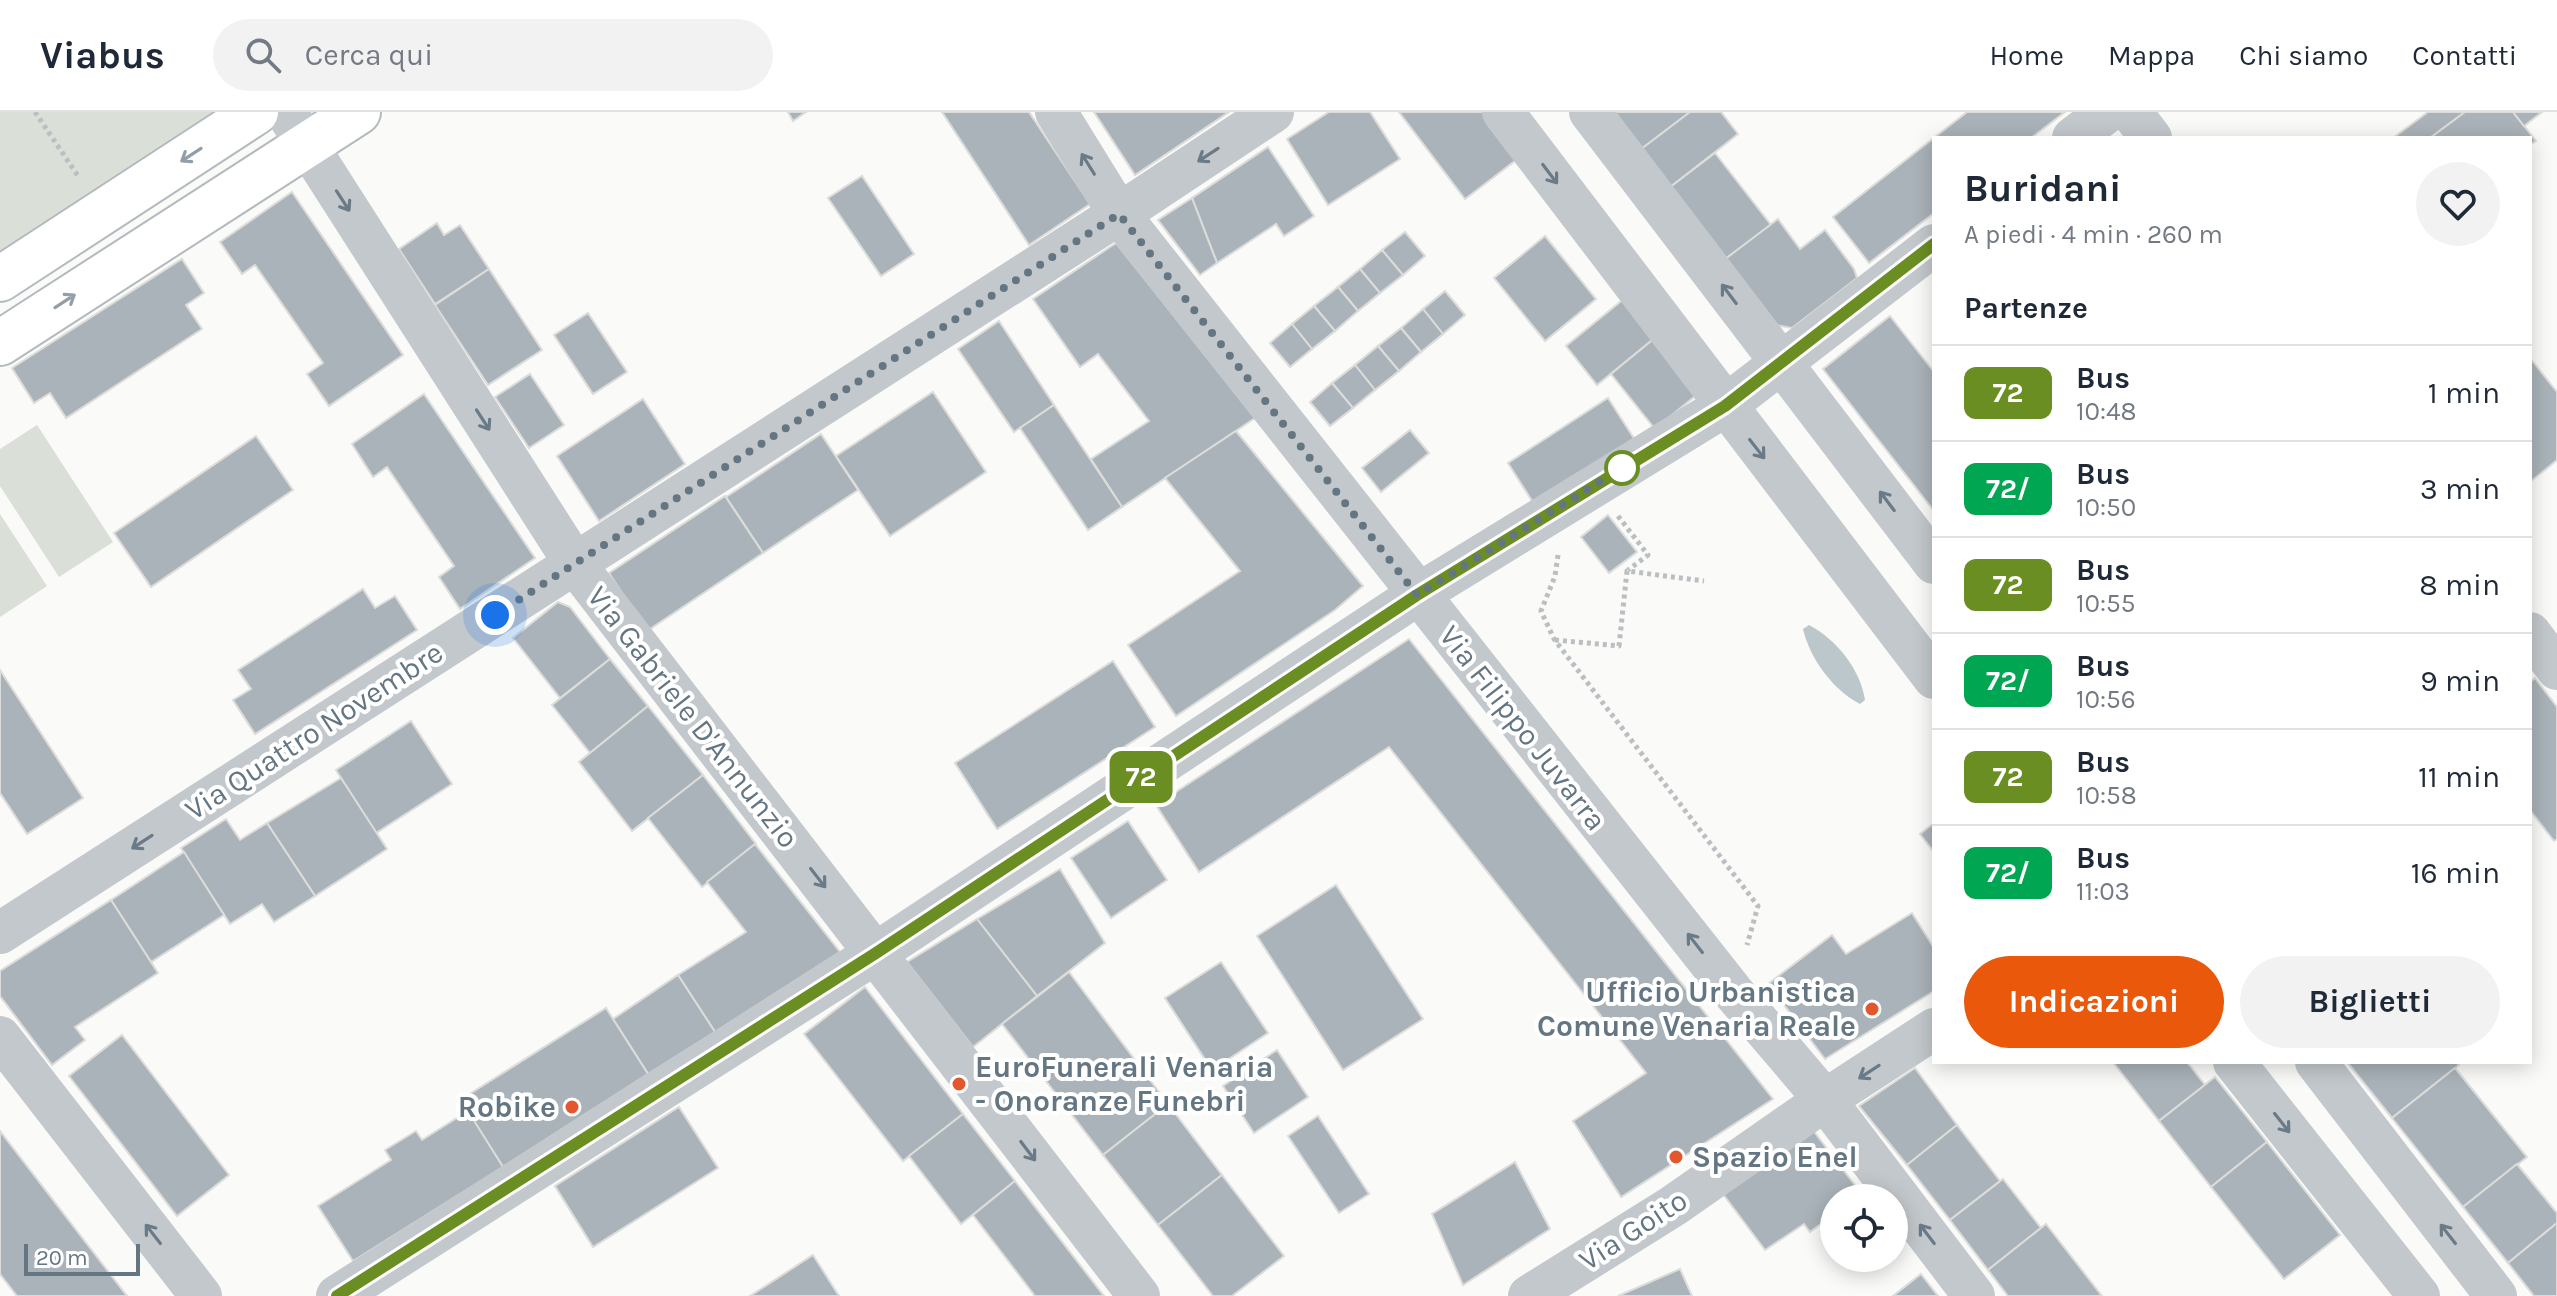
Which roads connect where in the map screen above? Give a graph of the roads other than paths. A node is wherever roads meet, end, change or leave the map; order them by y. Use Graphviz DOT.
graph roads {
  1 [pos="256,112"];
  2 [pos="358,112"];
  3 [pos="1056,112"];
  4 [pos="1273,112"];
  5 [pos="1503,112"];
  6 [pos="1590,112"];
  7 [pos="2107,112"];
  8 [pos="2131,112"];
  9 [pos="296,128"];
  10 [pos="2076,136"];
  11 [pos="2149,136"];
  12 [pos="1119,214"];
  13 [pos="1932,247"];
  14 [pos="0,279"];
  15 [pos="0,343"];
  16 [pos="1781,362"];
  17 [pos="1725,406"];
  18 [pos="1932,560"];
  19 [pos="575,564"];
  20 [pos="1417,595"];
  21 [pos="2557,614"];
  22 [pos="2532,631"];
  23 [pos="2532,635"];
  24 [pos="2557,669"];
  25 [pos="1932,675"];
  26 [pos="0,933"];
  27 [pos="876,953"];
  28 [pos="1932,1030"];
  29 [pos="0,1037"];
  30 [pos="2236,1064"];
  31 [pos="2318,1064"];
  32 [pos="1825,1100"];
  33 [pos="201,1296"];
  34 [pos="337,1296"];
  35 [pos="1139,1296"];
  36 [pos="1529,1296"];
  37 [pos="1974,1296"];
  38 [pos="2419,1296"];
  39 [pos="2496,1296"];
  1 -- 14 [label="street, one-way"];
  2 -- 9 [label="street"];
  12 -- 3 [label="street, Via Filippo Juvarra, one-way"];
  4 -- 12 [label="street, Via Quattro Novembre, one-way"];
  5 -- 17 [label="street, one-way"];
  16 -- 6 [label="street, one-way"];
  7 -- 10 [label="street"];
  8 -- 11 [label="street"];
  15 -- 9 [label="street, one-way"];
  9 -- 19 [label="street, Via Gabriele D'Annunzio, one-way"];
  12 -- 19 [label="street, Via Quattro Novembre"];
  12 -- 20 [label="street, Via Filippo Juvarra"];
  13 -- 16 [label="street"];
  16 -- 17 [label="street"];
  18 -- 16 [label="street, one-way"];
  17 -- 20 [label="street"];
  17 -- 25 [label="street, one-way"];
  19 -- 26 [label="street, Via Quattro Novembre, one-way"];
  19 -- 27 [label="street, Via Gabriele D'Annunzio, one-way"];
  20 -- 27 [label="street"];
  32 -- 20 [label="street, Via Filippo Juvarra, one-way"];
  21 -- 22 [label="street"];
  23 -- 24 [label="street"];
  27 -- 34 [label="street"];
  27 -- 35 [label="street, Via Gabriele D'Annunzio, one-way"];
  28 -- 32 [label="street, Via Goito, one-way"];
  33 -- 29 [label="street, one-way"];
  30 -- 38 [label="street, one-way"];
  39 -- 31 [label="street, one-way"];
  32 -- 36 [label="street, Via Goito"];
  37 -- 32 [label="street, Via Filippo Juvarra, one-way"];
}
